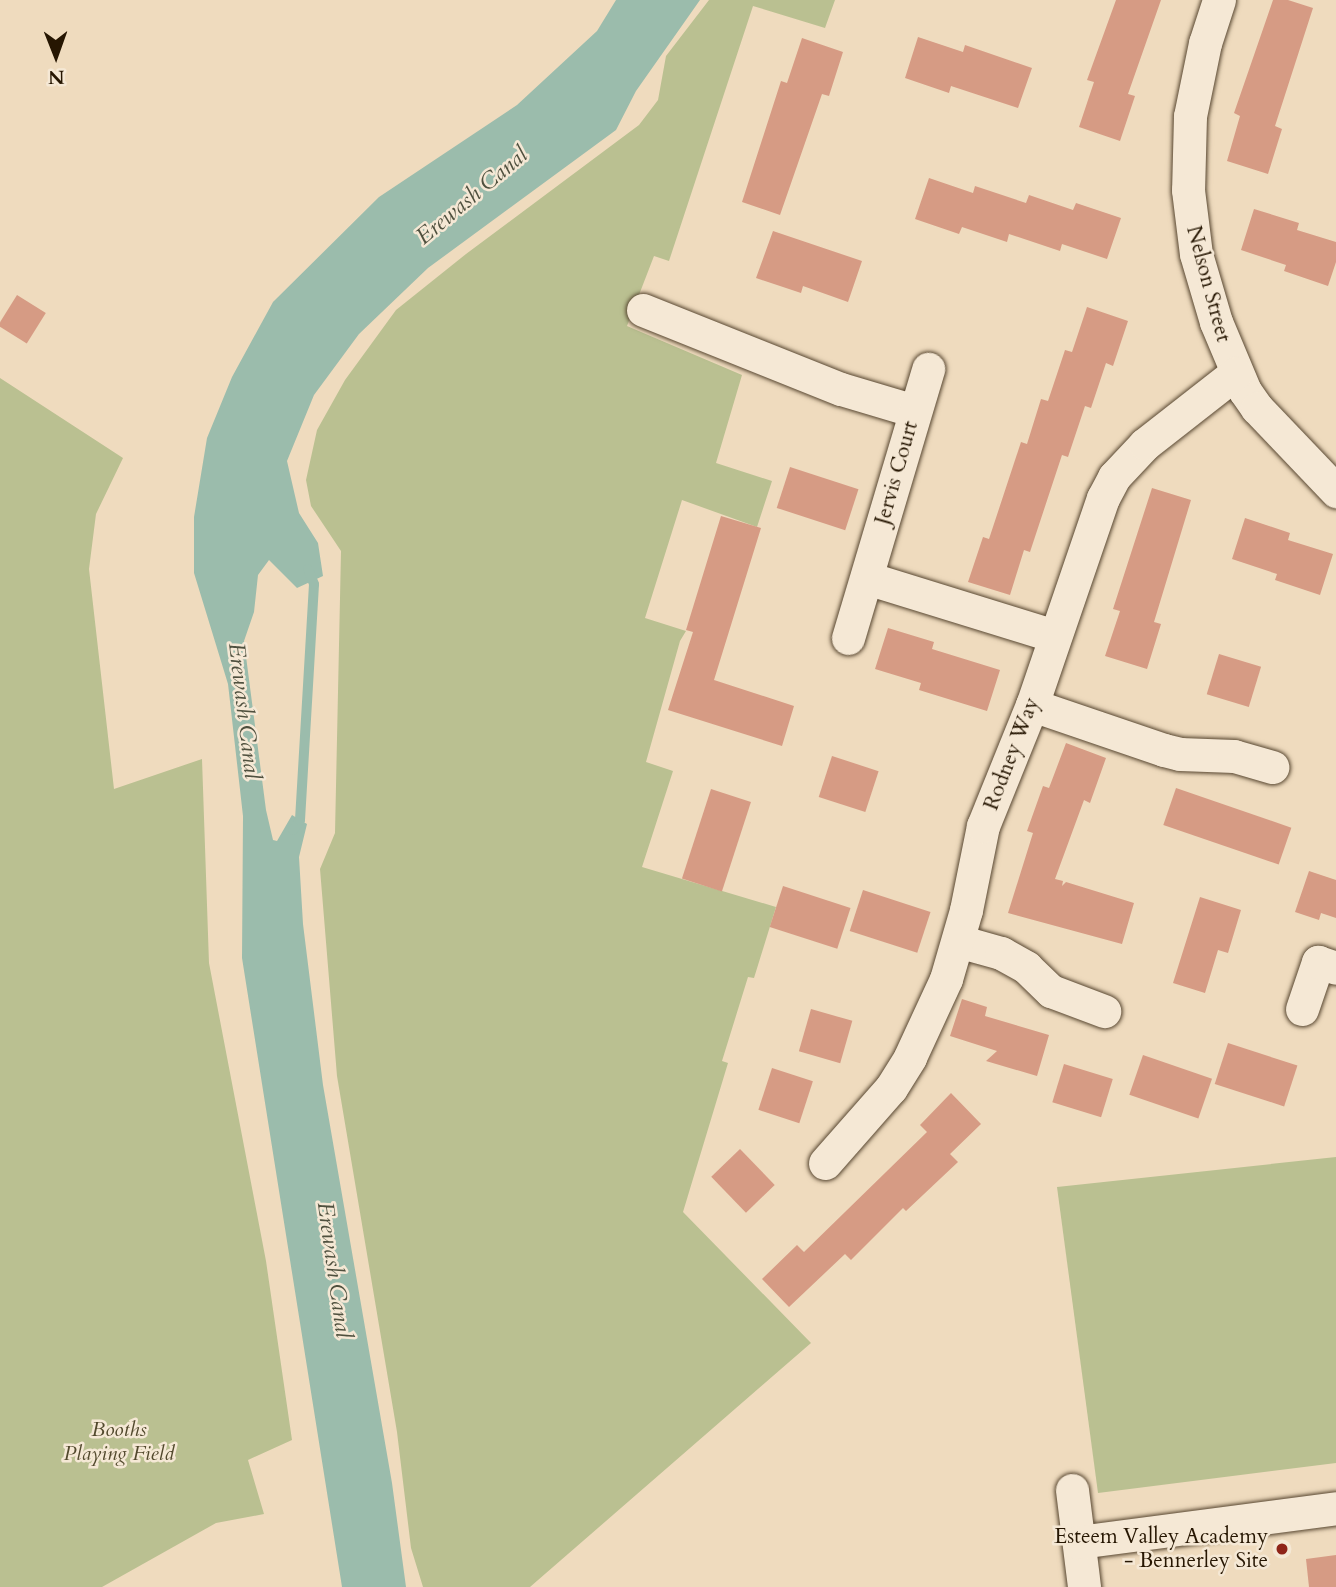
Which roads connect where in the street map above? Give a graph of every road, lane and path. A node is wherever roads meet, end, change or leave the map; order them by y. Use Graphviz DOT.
graph roads {
  1 [pos="1219,0"];
  2 [pos="643,310"];
  3 [pos="928,369"];
  4 [pos="1236,373"];
  5 [pos="915,411"];
  6 [pos="1336,491"];
  7 [pos="867,578"];
  8 [pos="1054,636"];
  9 [pos="848,638"];
  10 [pos="1032,705"];
  11 [pos="1272,767"];
  12 [pos="958,941"];
  13 [pos="1336,968"];
  14 [pos="1302,1009"];
  15 [pos="1108,1011"];
  16 [pos="825,1163"];
  17 [pos="1072,1490"];
  18 [pos="1336,1508"];
  19 [pos="1079,1542"];
  20 [pos="1084,1587"];
  1 -- 4 [label="street, Nelson Street"];
  2 -- 5 [label="street"];
  3 -- 5 [label="street, Jervis Court"];
  4 -- 6 [label="street, Nelson Street"];
  4 -- 8 [label="street, Rodney Way"];
  5 -- 7 [label="street, Jervis Court"];
  7 -- 8 [label="street"];
  7 -- 9 [label="street, Jervis Court"];
  8 -- 10 [label="street, Rodney Way"];
  10 -- 11 [label="street"];
  10 -- 12 [label="street, Rodney Way"];
  12 -- 15 [label="street"];
  12 -- 16 [label="street, Rodney Way"];
  13 -- 14 [label="street"];
  17 -- 19 [label="street"];
  18 -- 19 [label="street"];
  19 -- 20 [label="street"];
}
